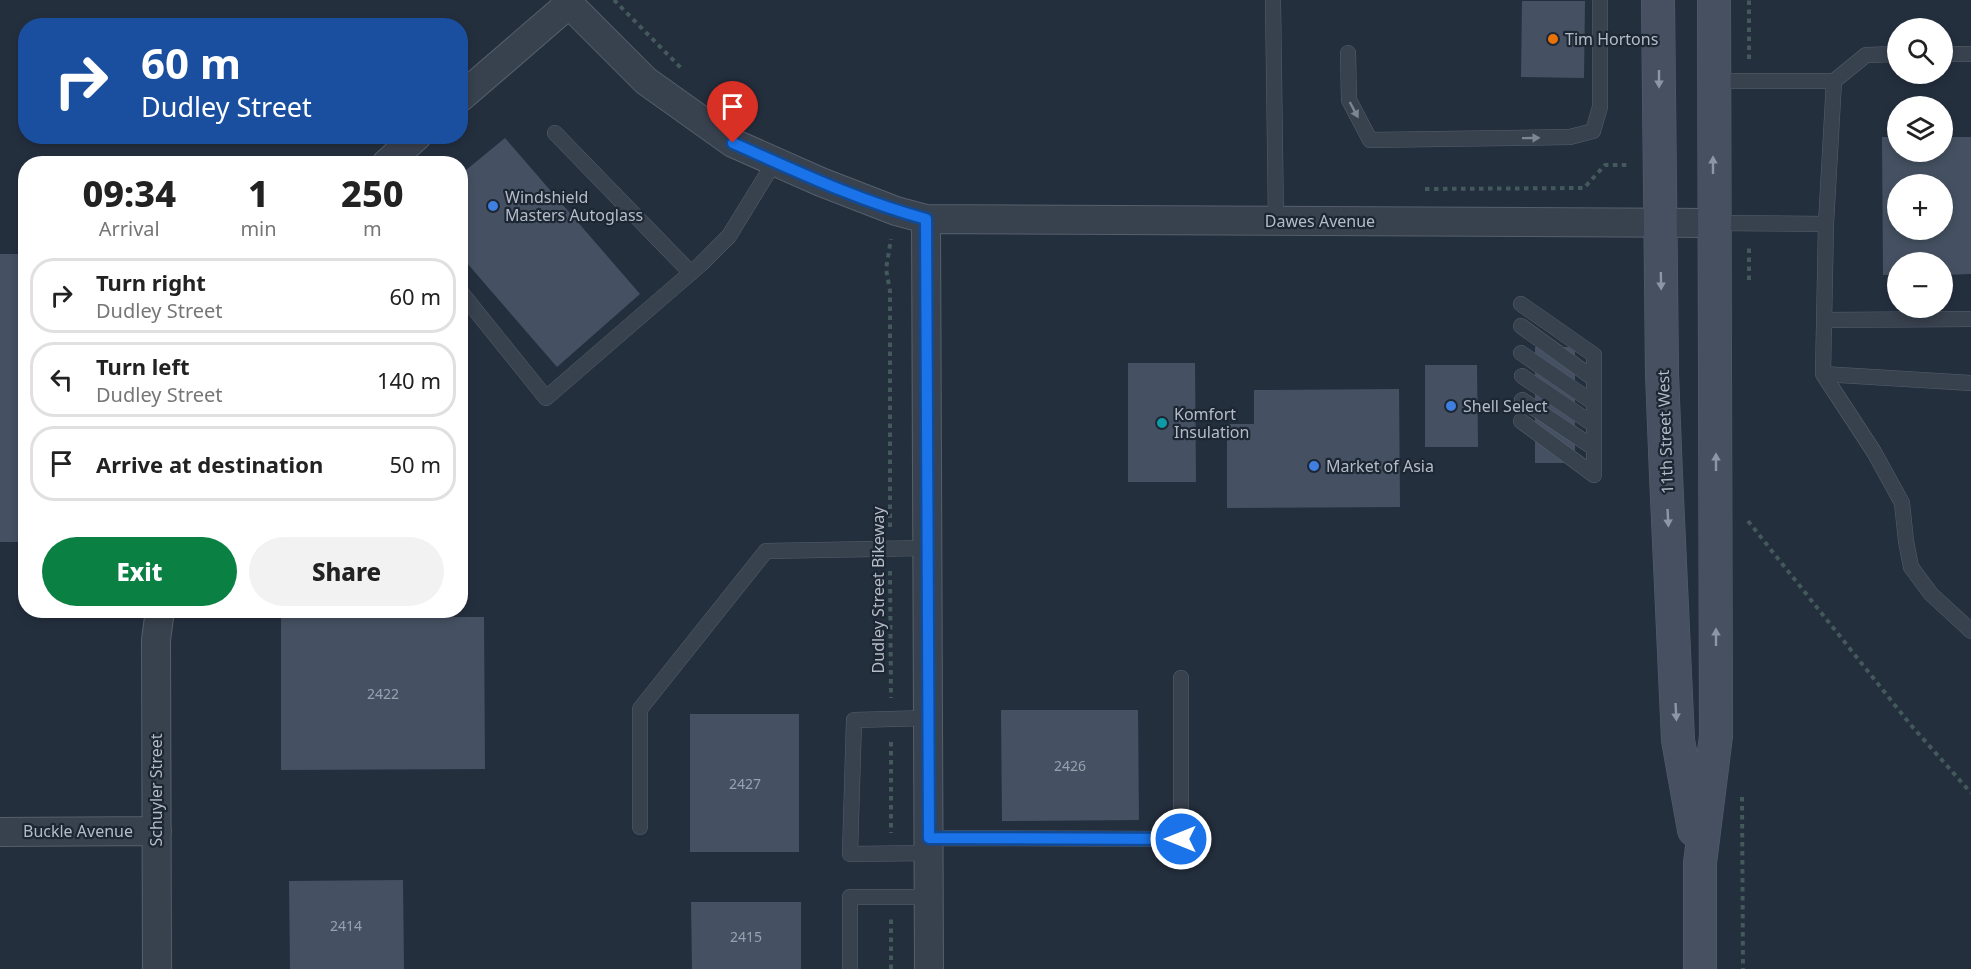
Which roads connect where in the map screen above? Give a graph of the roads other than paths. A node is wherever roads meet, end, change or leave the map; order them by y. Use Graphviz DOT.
graph roads {
  1 [pos="1273,0"];
  2 [pos="1600,0"];
  3 [pos="1658,0"];
  4 [pos="1714,0"];
  5 [pos="567,2"];
  6 [pos="1348,53"];
  7 [pos="1887,54"];
  8 [pos="1953,54"];
  9 [pos="1971,54"];
  10 [pos="1714,81"];
  11 [pos="1834,81"];
  12 [pos="468,91"];
  13 [pos="555,133"];
  14 [pos="408,144"];
  15 [pos="395,156"];
  16 [pos="774,161"];
  17 [pos="926,219"];
  18 [pos="1276,221"];
  19 [pos="1660,222"];
  20 [pos="1713,223"];
  21 [pos="1826,224"];
  22 [pos="691,273"];
  23 [pos="468,301"];
  24 [pos="1521,304"];
  25 [pos="1971,319"];
  26 [pos="1824,320"];
  27 [pos="1521,326"];
  28 [pos="1521,353"];
  29 [pos="1823,374"];
  30 [pos="1522,376"];
  31 [pos="1594,379"];
  32 [pos="1971,383"];
  33 [pos="1522,400"];
  34 [pos="1594,403"];
  35 [pos="1521,422"];
  36 [pos="1594,425"];
  37 [pos="1594,448"];
  38 [pos="927,548"];
  39 [pos="159,618"];
  40 [pos="1971,631"];
  41 [pos="1181,678"];
  42 [pos="928,718"];
  43 [pos="640,827"];
  44 [pos="157,831"];
  45 [pos="0,832"];
  46 [pos="929,846"];
  47 [pos="1700,863"];
  48 [pos="928,897"];
  49 [pos="157,969"];
  50 [pos="850,969"];
  51 [pos="929,969"];
  52 [pos="1700,969"];
  1 -- 18 [label="lane"];
  6 -- 2 [label="lane, one-way"];
  3 -- 19 [label="main road, 11th Street West, one-way"];
  4 -- 10 [label="main road, 11th Street West"];
  5 -- 12 [label="street"];
  5 -- 16 [label="street, Dawes Avenue"];
  7 -- 11 [label="lane"];
  8 -- 9 [label="lane"];
  10 -- 11 [label="lane"];
  20 -- 10 [label="main road, 11th Street West, one-way"];
  11 -- 21 [label="lane"];
  13 -- 22 [label="lane"];
  14 -- 15 [label="street"];
  16 -- 17 [label="street, Dawes Avenue"];
  16 -- 22 [label="lane"];
  17 -- 18 [label="street, Dawes Avenue"];
  17 -- 38 [label="street"];
  18 -- 19 [label="street, Dawes Avenue"];
  19 -- 20 [label="street, Dawes Avenue"];
  19 -- 47 [label="main road, 11th Street West, one-way"];
  20 -- 21 [label="lane"];
  47 -- 20 [label="main road, 11th Street West, one-way"];
  21 -- 26 [label="lane"];
  22 -- 23 [label="lane"];
  24 -- 31 [label="lane"];
  25 -- 26 [label="lane"];
  26 -- 29 [label="lane"];
  27 -- 31 [label="lane"];
  28 -- 34 [label="lane"];
  29 -- 32 [label="lane"];
  29 -- 40 [label="lane"];
  30 -- 36 [label="lane"];
  31 -- 34 [label="lane"];
  33 -- 37 [label="lane"];
  34 -- 36 [label="lane"];
  35 -- 37 [label="lane"];
  36 -- 37 [label="lane"];
  38 -- 42 [label="street"];
  38 -- 43 [label="lane"];
  39 -- 44 [label="street, Schuyler Street"];
  41 -- 46 [label="lane"];
  42 -- 46 [label="street"];
  42 -- 46 [label="lane"];
  44 -- 45 [label="street, Buckle Avenue"];
  44 -- 49 [label="street, Schuyler Street"];
  46 -- 48 [label="street"];
  47 -- 52 [label="main road, 11th Street West"];
  48 -- 50 [label="lane"];
  48 -- 51 [label="street"];
}
